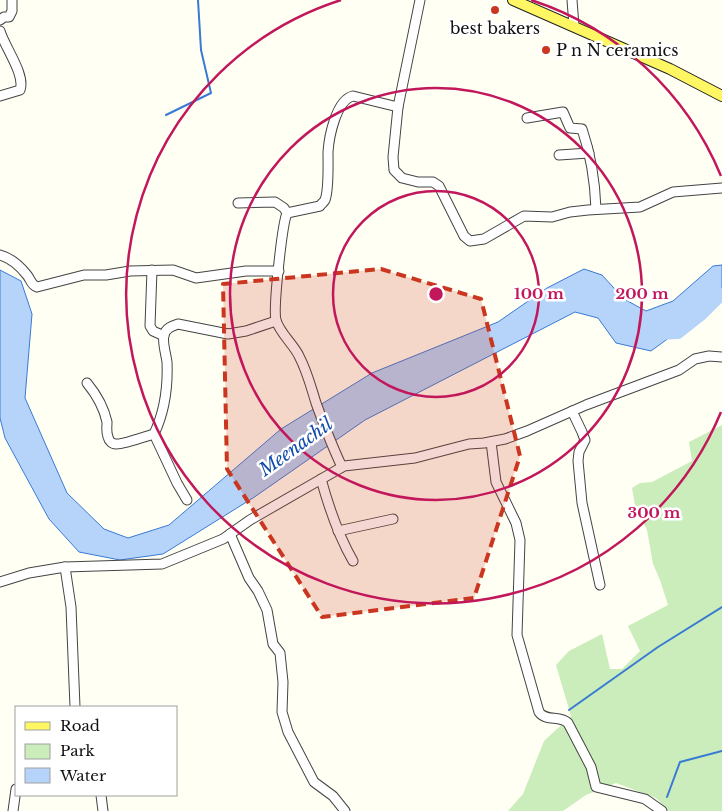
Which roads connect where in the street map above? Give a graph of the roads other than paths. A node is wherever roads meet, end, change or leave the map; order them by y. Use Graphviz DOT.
graph roads {
  1 [pos="12,0"];
  2 [pos="420,0"];
  3 [pos="513,0"];
  4 [pos="572,0"];
  5 [pos="0,20"];
  6 [pos="574,26"];
  7 [pos="0,31"];
  8 [pos="0,96"];
  9 [pos="722,96"];
  10 [pos="398,106"];
  11 [pos="527,118"];
  12 [pos="589,153"];
  13 [pos="560,155"];
  14 [pos="722,188"];
  15 [pos="238,203"];
  16 [pos="596,210"];
  17 [pos="287,214"];
  18 [pos="0,255"];
  19 [pos="152,270"];
  20 [pos="279,270"];
  21 [pos="276,321"];
  22 [pos="164,336"];
  23 [pos="722,357"];
  24 [pos="87,383"];
  25 [pos="572,411"];
  26 [pos="154,434"];
  27 [pos="491,442"];
  28 [pos="342,467"];
  29 [pos="321,480"];
  30 [pos="187,500"];
  31 [pos="394,520"];
  32 [pos="338,531"];
  33 [pos="230,534"];
  34 [pos="353,561"];
  35 [pos="66,567"];
  36 [pos="0,582"];
  37 [pos="600,585"];
  38 [pos="74,706"];
  39 [pos="15,796"];
  40 [pos="102,796"];
  41 [pos="13,811"];
  42 [pos="103,811"];
  43 [pos="345,811"];
  44 [pos="662,811"];
  1 -- 5 [label="street"];
  2 -- 10 [label="street"];
  3 -- 6 [label="main road"];
  4 -- 6 [label="street"];
  6 -- 9 [label="main road"];
  7 -- 8 [label="street"];
  10 -- 16 [label="street"];
  10 -- 17 [label="street"];
  11 -- 12 [label="street"];
  12 -- 13 [label="street"];
  12 -- 16 [label="street"];
  14 -- 16 [label="street"];
  15 -- 17 [label="street"];
  17 -- 20 [label="street"];
  18 -- 19 [label="street"];
  19 -- 20 [label="street"];
  19 -- 22 [label="street"];
  20 -- 21 [label="street"];
  21 -- 22 [label="street"];
  21 -- 28 [label="street"];
  22 -- 26 [label="street"];
  23 -- 25 [label="street"];
  24 -- 26 [label="street"];
  25 -- 27 [label="street"];
  25 -- 37 [label="street"];
  26 -- 30 [label="street"];
  27 -- 28 [label="street"];
  27 -- 44 [label="street"];
  28 -- 29 [label="street"];
  29 -- 32 [label="street"];
  29 -- 33 [label="street"];
  31 -- 32 [label="street"];
  32 -- 34 [label="street"];
  33 -- 35 [label="street"];
  33 -- 43 [label="street"];
  35 -- 36 [label="street"];
  35 -- 38 [label="street"];
  39 -- 41 [label="street"];
  40 -- 42 [label="street"];
}
